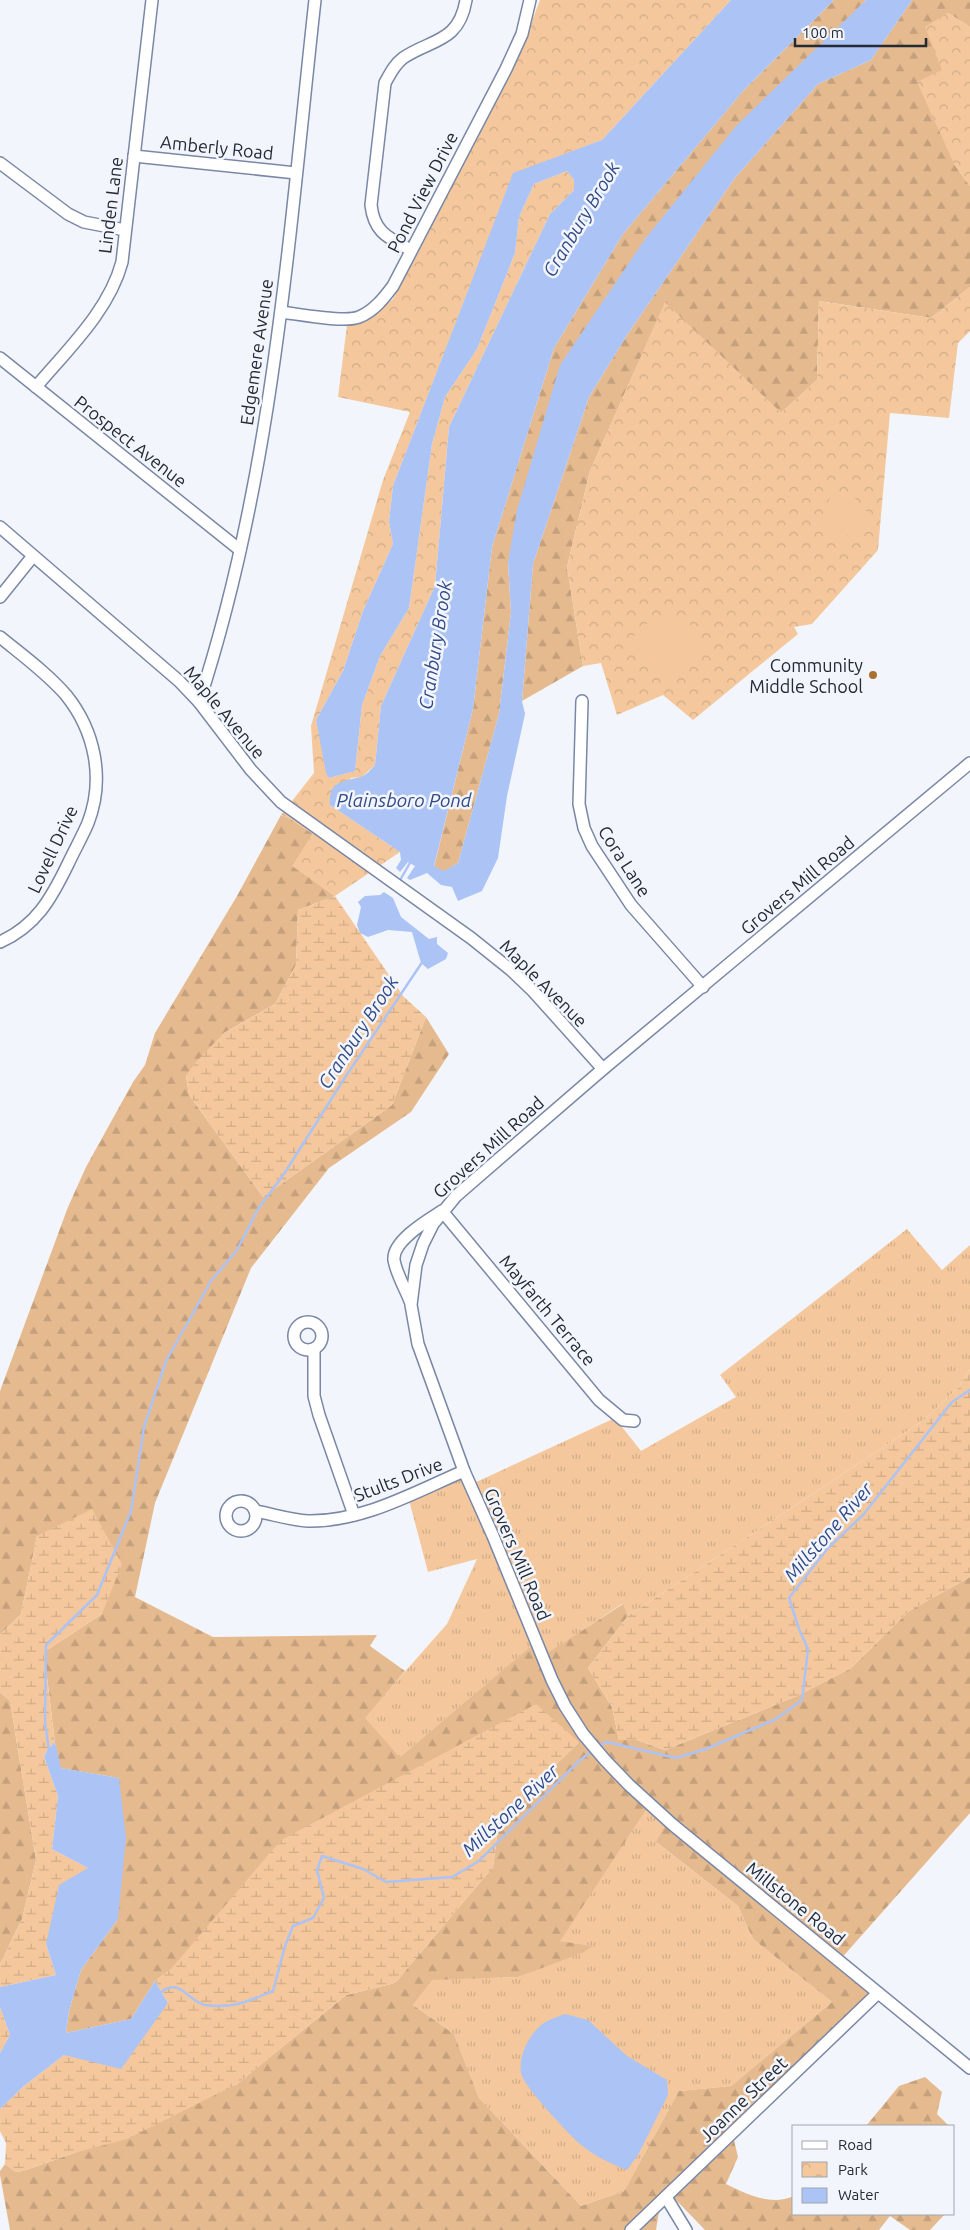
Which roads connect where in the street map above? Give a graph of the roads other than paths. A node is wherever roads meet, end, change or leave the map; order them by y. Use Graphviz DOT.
graph roads {
  1 [pos="152,0"];
  2 [pos="315,0"];
  3 [pos="466,0"];
  4 [pos="530,0"];
  5 [pos="134,156"];
  6 [pos="0,163"];
  7 [pos="296,173"];
  8 [pos="125,230"];
  9 [pos="411,250"];
  10 [pos="281,312"];
  11 [pos="0,358"];
  12 [pos="36,388"];
  13 [pos="0,527"];
  14 [pos="240,550"];
  15 [pos="34,556"];
  16 [pos="0,597"];
  17 [pos="0,637"];
  18 [pos="582,701"];
  19 [pos="199,702"];
  20 [pos="970,763"];
  21 [pos="0,942"];
  22 [pos="703,987"];
  23 [pos="603,1069"];
  24 [pos="442,1210"];
  25 [pos="412,1305"];
  26 [pos="314,1349"];
  27 [pos="634,1422"];
  28 [pos="464,1471"];
  29 [pos="255,1511"];
  30 [pos="354,1515"];
  31 [pos="605,1760"];
  32 [pos="878,1993"];
  33 [pos="970,2068"];
  34 [pos="666,2197"];
  35 [pos="630,2230"];
  36 [pos="686,2230"];
  1 -- 5 [label="street, Linden Lane"];
  2 -- 7 [label="street, Edgemere Avenue"];
  3 -- 9 [label="street"];
  4 -- 9 [label="street, Pond View Drive"];
  5 -- 7 [label="street, Amberly Road"];
  5 -- 8 [label="street, Linden Lane"];
  6 -- 8 [label="street"];
  7 -- 10 [label="street, Edgemere Avenue"];
  8 -- 12 [label="street, Linden Lane"];
  9 -- 10 [label="street, Pond View Drive"];
  10 -- 14 [label="street, Edgemere Avenue"];
  11 -- 12 [label="street, Prospect Avenue"];
  12 -- 14 [label="street, Prospect Avenue"];
  13 -- 15 [label="street, Maple Avenue"];
  14 -- 19 [label="street, Edgemere Avenue"];
  15 -- 16 [label="street"];
  15 -- 19 [label="street, Maple Avenue"];
  17 -- 21 [label="street, Lovell Drive"];
  18 -- 22 [label="street, Cora Lane"];
  19 -- 23 [label="street, Maple Avenue"];
  20 -- 22 [label="street, Grovers Mill Road"];
  22 -- 23 [label="street, Grovers Mill Road"];
  23 -- 24 [label="street, Grovers Mill Road"];
  24 -- 25 [label="street, Grovers Mill Road"];
  24 -- 25 [label="street"];
  24 -- 27 [label="street, Mayfarth Terrace"];
  25 -- 28 [label="street, Grovers Mill Road"];
  26 -- 30 [label="street"];
  28 -- 30 [label="street, Stults Drive"];
  28 -- 31 [label="street, Grovers Mill Road"];
  29 -- 30 [label="street, Stults Drive"];
  31 -- 32 [label="street, Millstone Road"];
  32 -- 33 [label="street, Millstone Road"];
  32 -- 34 [label="street, Joanne Street"];
  34 -- 35 [label="street, Joanne Street"];
  34 -- 36 [label="street"];
}
